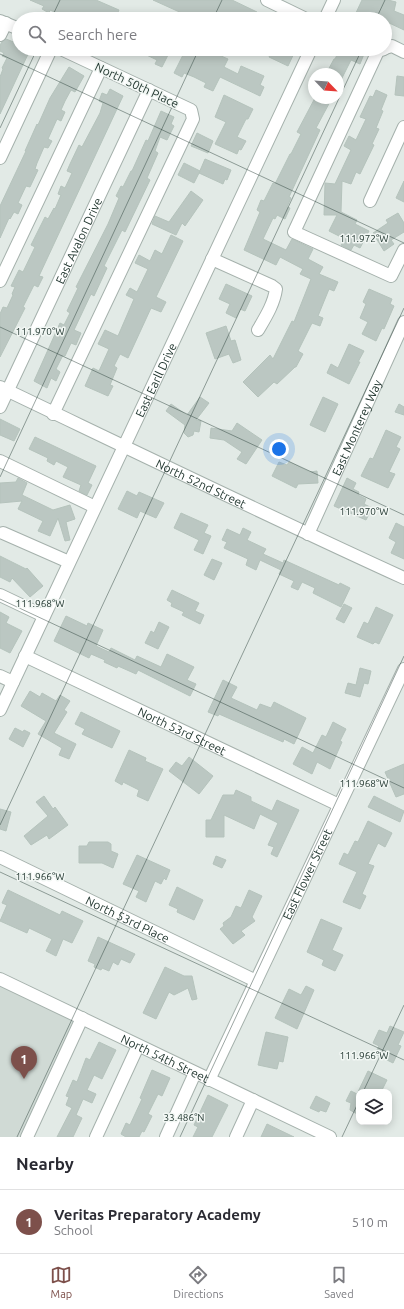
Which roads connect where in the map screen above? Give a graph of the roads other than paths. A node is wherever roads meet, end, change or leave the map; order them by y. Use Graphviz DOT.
graph roads {
  1 [pos="266,0"];
  2 [pos="334,0"];
  3 [pos="291,12"];
  4 [pos="329,12"];
  5 [pos="3,22"];
  6 [pos="12,26"];
  7 [pos="0,35"];
  8 [pos="392,46"];
  9 [pos="404,52"];
  10 [pos="49,56"];
  11 [pos="76,56"];
  12 [pos="308,56"];
  13 [pos="376,56"];
  14 [pos="101,68"];
  15 [pos="149,90"];
  16 [pos="403,135"];
  17 [pos="0,158"];
  18 [pos="370,201"];
  19 [pos="404,250"];
  20 [pos="212,259"];
  21 [pos="0,281"];
  22 [pos="404,322"];
  23 [pos="258,330"];
  24 [pos="4,389"];
  25 [pos="0,407"];
  26 [pos="53,414"];
  27 [pos="124,447"];
  28 [pos="0,461"];
  29 [pos="95,507"];
  30 [pos="3,533"];
  31 [pos="308,534"];
  32 [pos="69,562"];
  33 [pos="404,578"];
  34 [pos="0,595"];
  35 [pos="44,616"];
  36 [pos="25,656"];
  37 [pos="404,669"];
  38 [pos="0,676"];
  39 [pos="13,682"];
  40 [pos="0,710"];
  41 [pos="339,805"];
  42 [pos="0,857"];
  43 [pos="0,979"];
  44 [pos="256,981"];
  45 [pos="82,1018"];
  46 [pos="138,1046"];
  47 [pos="195,1073"];
  48 [pos="210,1080"];
  49 [pos="253,1100"];
  50 [pos="308,1132"];
  51 [pos="27,1137"];
  52 [pos="96,1137"];
  53 [pos="166,1137"];
  54 [pos="236,1137"];
  55 [pos="330,1137"];
  1 -- 3 [label="street"];
  2 -- 4 [label="street"];
  5 -- 6 [label="street"];
  5 -- 7 [label="street"];
  8 -- 9 [label="street"];
  10 -- 17 [label="street"];
  11 -- 14 [label="street, North 50th Place"];
  12 -- 20 [label="street, East Earll Drive"];
  13 -- 19 [label="street"];
  14 -- 15 [label="street, North 50th Place"];
  14 -- 21 [label="street"];
  15 -- 24 [label="street, East Avalon Drive"];
  15 -- 26 [label="street, North 50th Place"];
  16 -- 18 [label="street"];
  20 -- 23 [label="street"];
  20 -- 27 [label="street, East Earll Drive"];
  22 -- 31 [label="street, East Monterey Way"];
  24 -- 25 [label="street, East Avalon Drive"];
  24 -- 26 [label="street, North 52nd Street"];
  26 -- 27 [label="street, North 52nd Street"];
  27 -- 29 [label="street, East Earll Drive"];
  27 -- 31 [label="street, North 52nd Street"];
  28 -- 29 [label="street"];
  29 -- 32 [label="street, East Earll Drive"];
  30 -- 32 [label="street"];
  31 -- 33 [label="street, North 52nd Street"];
  32 -- 35 [label="street, East Earll Drive"];
  34 -- 35 [label="street"];
  35 -- 36 [label="street, East Earll Drive"];
  36 -- 39 [label="street, East Earll Drive"];
  36 -- 41 [label="street, North 53rd Street"];
  37 -- 41 [label="street, East Flower Street"];
  38 -- 39 [label="street"];
  39 -- 40 [label="street, East Earll Drive"];
  41 -- 44 [label="street, East Flower Street"];
  42 -- 44 [label="street, North 53rd Place"];
  43 -- 45 [label="street, North 54th Street"];
  44 -- 48 [label="street, East Flower Street"];
  45 -- 46 [label="street, North 54th Street"];
  45 -- 51 [label="street"];
  46 -- 47 [label="street, North 54th Street"];
  46 -- 52 [label="street"];
  47 -- 48 [label="street, North 54th Street"];
  47 -- 53 [label="street"];
  48 -- 49 [label="street, North 54th Street"];
  49 -- 50 [label="street, North 54th Street"];
  49 -- 54 [label="street"];
  50 -- 55 [label="street, North 54th Street"];
}
